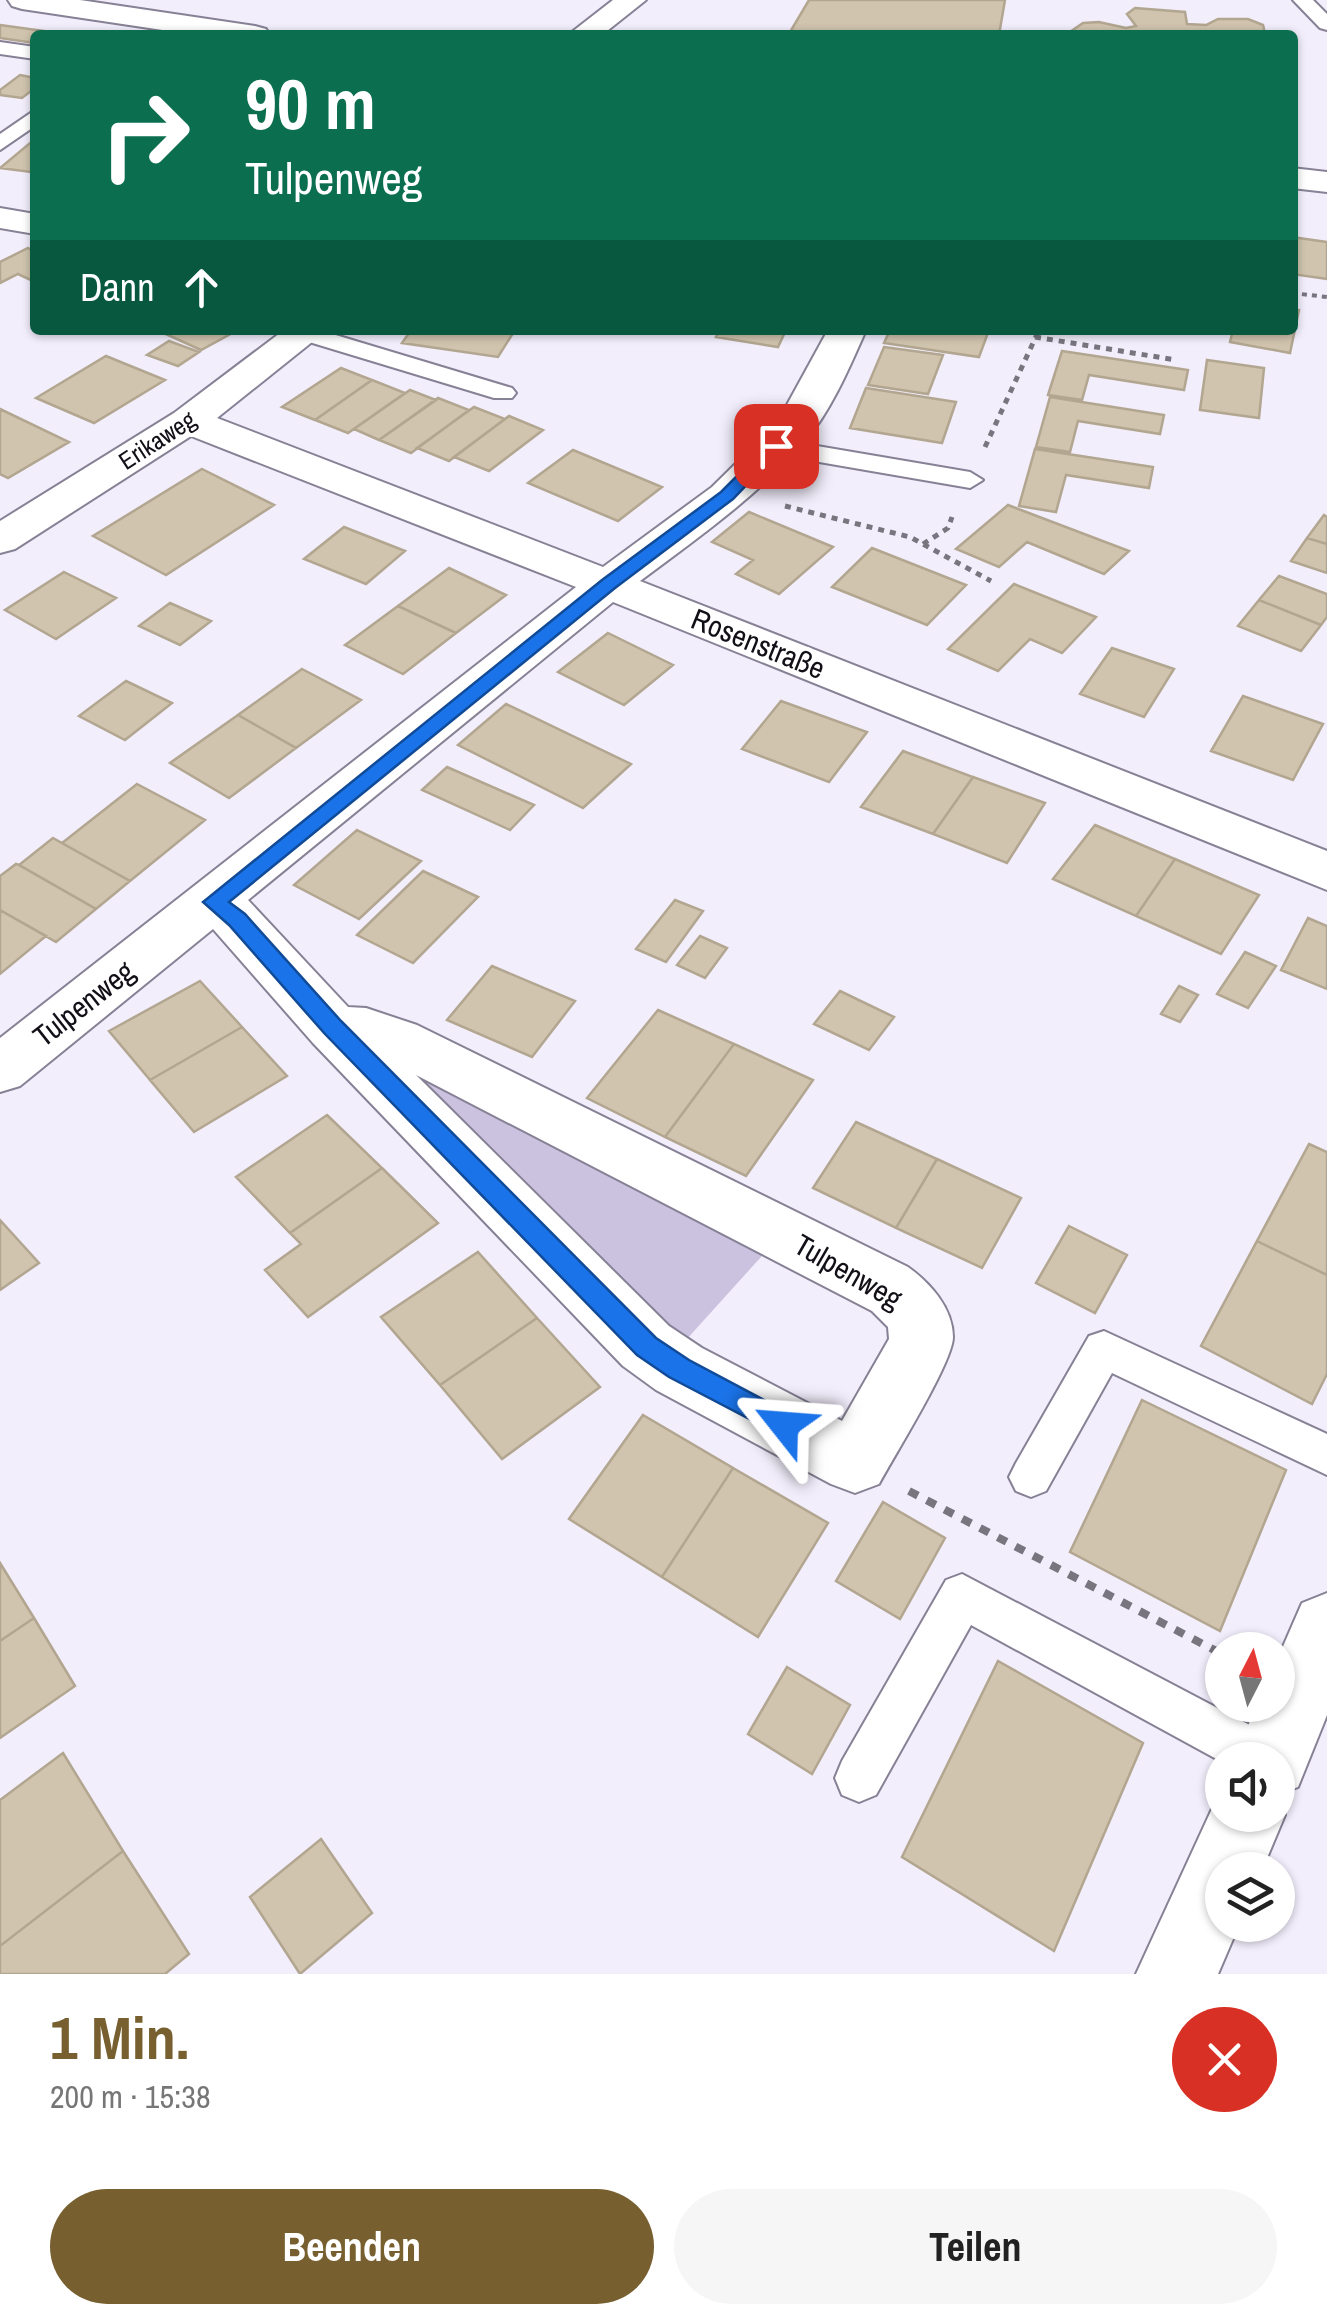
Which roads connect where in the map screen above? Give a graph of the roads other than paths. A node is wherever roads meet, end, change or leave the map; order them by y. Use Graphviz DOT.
graph roads {
  1 [pos="22,0"];
  2 [pos="632,0"];
  3 [pos="1302,0"];
  4 [pos="1327,24"];
  5 [pos="222,30"];
  6 [pos="590,30"];
  7 [pos="623,30"];
  8 [pos="0,48"];
  9 [pos="30,52"];
  10 [pos="30,120"];
  11 [pos="0,144"];
  12 [pos="1298,179"];
  13 [pos="1327,182"];
  14 [pos="302,335"];
  15 [pos="316,335"];
  16 [pos="845,335"];
  17 [pos="504,392"];
  18 [pos="188,421"];
  19 [pos="776,446"];
  20 [pos="970,480"];
  21 [pos="0,540"];
  22 [pos="608,584"];
  23 [pos="1327,871"];
  24 [pos="214,902"];
  25 [pos="333,1028"];
  26 [pos="0,1070"];
  27 [pos="1327,1455"];
  28 [pos="1031,1477"];
  29 [pos="1327,1628"];
  30 [pos="1235,1742"];
  31 [pos="1277,1742"];
  32 [pos="859,1778"];
  33 [pos="1205,1911"];
  34 [pos="1177,1974"];
  1 -- 5 [label="street"];
  2 -- 6 [label="street"];
  2 -- 7 [label="street"];
  3 -- 4 [label="lane"];
  8 -- 9 [label="lane"];
  10 -- 11 [label="lane"];
  12 -- 13 [label="street"];
  14 -- 18 [label="street, Erikaweg"];
  15 -- 17 [label="lane"];
  16 -- 19 [label="street, Tulpenweg"];
  18 -- 21 [label="street, Erikaweg"];
  18 -- 22 [label="street, Rosenstraße"];
  19 -- 20 [label="lane"];
  19 -- 22 [label="street, Tulpenweg"];
  22 -- 23 [label="street, Rosenstraße"];
  22 -- 24 [label="street, Tulpenweg"];
  24 -- 25 [label="street"];
  24 -- 26 [label="street, Tulpenweg"];
  25 -- 25 [label="street, Tulpenweg"];
  27 -- 28 [label="lane"];
  29 -- 31 [label="street"];
  30 -- 32 [label="lane"];
  33 -- 34 [label="street"];
}
